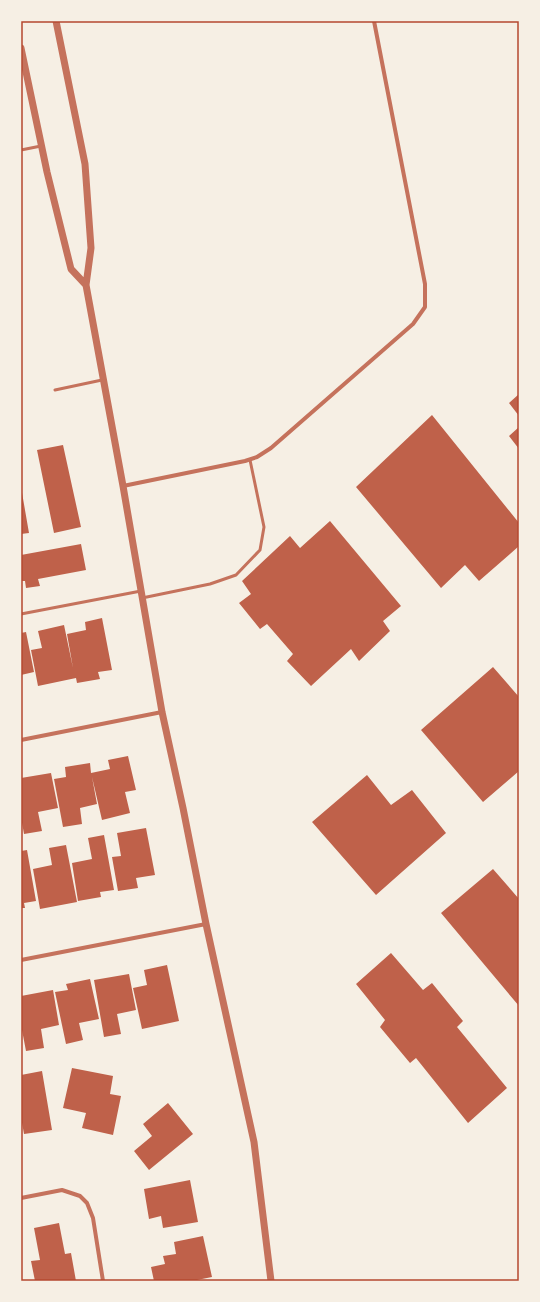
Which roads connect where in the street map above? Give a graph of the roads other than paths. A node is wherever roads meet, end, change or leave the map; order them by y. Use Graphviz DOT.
graph roads {
  1 [pos="56,21"];
  2 [pos="374,21"];
  3 [pos="21,48"];
  4 [pos="41,146"];
  5 [pos="21,150"];
  6 [pos="86,285"];
  7 [pos="102,380"];
  8 [pos="55,390"];
  9 [pos="250,460"];
  10 [pos="123,486"];
  11 [pos="142,594"];
  12 [pos="21,614"];
  13 [pos="162,712"];
  14 [pos="21,740"];
  15 [pos="206,924"];
  16 [pos="21,960"];
  17 [pos="21,1198"];
  18 [pos="103,1281"];
  19 [pos="271,1281"];
  1 -- 6 [label="street"];
  2 -- 9 [label="street"];
  3 -- 4 [label="street"];
  4 -- 5 [label="lane"];
  4 -- 6 [label="street"];
  6 -- 7 [label="street"];
  7 -- 8 [label="lane"];
  7 -- 10 [label="street"];
  9 -- 10 [label="street"];
  9 -- 11 [label="lane"];
  10 -- 11 [label="street"];
  11 -- 12 [label="lane"];
  11 -- 13 [label="street"];
  13 -- 14 [label="street"];
  13 -- 15 [label="street"];
  15 -- 16 [label="street"];
  15 -- 19 [label="street"];
  17 -- 18 [label="street"];
}
